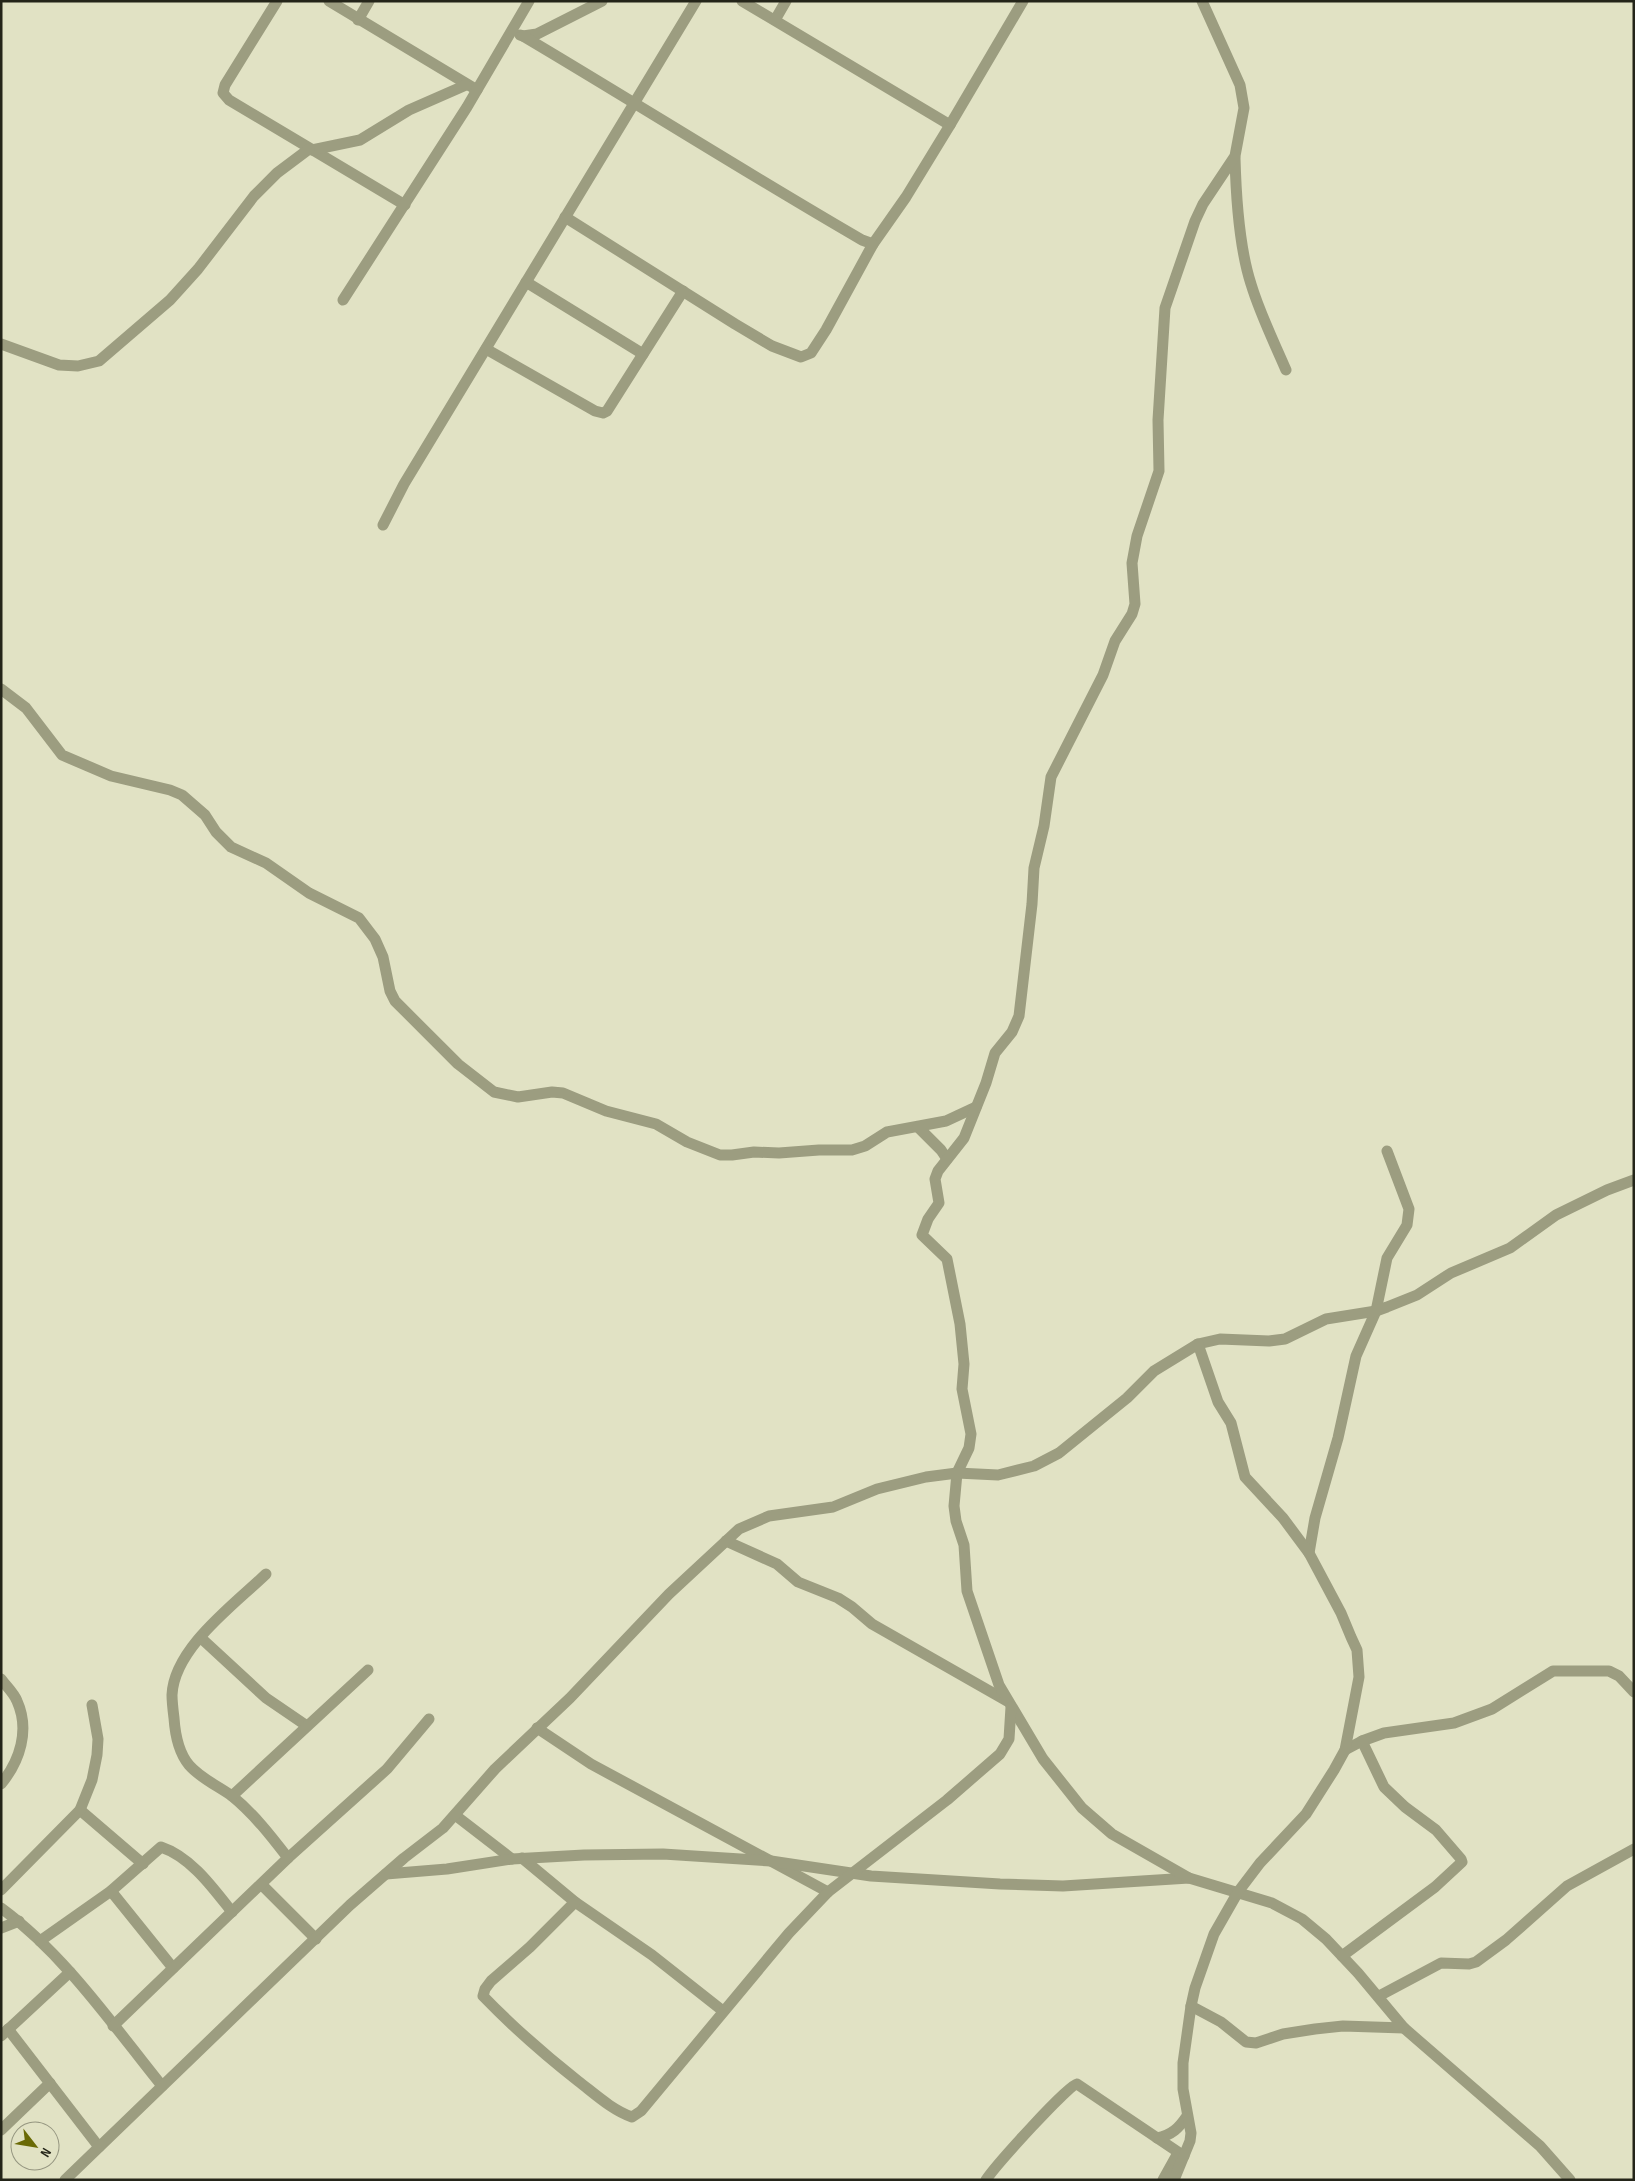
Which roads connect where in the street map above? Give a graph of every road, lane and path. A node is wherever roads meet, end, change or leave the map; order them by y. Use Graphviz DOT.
graph roads {
  1 [pos="277,1"];
  2 [pos="329,1"];
  3 [pos="369,1"];
  4 [pos="529,1"];
  5 [pos="602,1"];
  6 [pos="696,1"];
  7 [pos="742,1"];
  8 [pos="786,1"];
  9 [pos="1023,1"];
  10 [pos="1202,1"];
  11 [pos="358,20"];
  12 [pos="775,20"];
  13 [pos="518,33"];
  14 [pos="466,84"];
  15 [pos="477,90"];
  16 [pos="636,103"];
  17 [pos="950,124"];
  18 [pos="311,149"];
  19 [pos="1235,156"];
  20 [pos="405,205"];
  21 [pos="565,217"];
  22 [pos="873,244"];
  23 [pos="526,282"];
  24 [pos="683,291"];
  25 [pos="343,300"];
  26 [pos="1,344"];
  27 [pos="486,348"];
  28 [pos="643,354"];
  29 [pos="1286,370"];
  30 [pos="383,525"];
  31 [pos="1,689"];
  32 [pos="976,1107"];
  33 [pos="918,1127"];
  34 [pos="1387,1151"];
  35 [pos="947,1159"];
  36 [pos="1634,1180"];
  37 [pos="1376,1311"];
  38 [pos="1198,1344"];
  39 [pos="957,1473"];
  40 [pos="726,1540"];
  41 [pos="1310,1553"];
  42 [pos="266,1574"];
  43 [pos="201,1638"];
  44 [pos="368,1670"];
  45 [pos="1,1679"];
  46 [pos="1634,1692"];
  47 [pos="1009,1704"];
  48 [pos="92,1705"];
  49 [pos="430,1719"];
  50 [pos="307,1726"];
  51 [pos="537,1728"];
  52 [pos="1362,1741"];
  53 [pos="1345,1750"];
  54 [pos="1,1784"];
  55 [pos="232,1796"];
  56 [pos="80,1810"];
  57 [pos="455,1815"];
  58 [pos="1634,1849"];
  59 [pos="288,1858"];
  60 [pos="517,1859"];
  61 [pos="771,1862"];
  62 [pos="143,1864"];
  63 [pos="851,1873"];
  64 [pos="386,1874"];
  65 [pos="1189,1878"];
  66 [pos="262,1885"];
  67 [pos="1,1890"];
  68 [pos="111,1891"];
  69 [pos="828,1892"];
  70 [pos="1238,1892"];
  71 [pos="575,1902"];
  72 [pos="1,1908"];
  73 [pos="232,1912"];
  74 [pos="19,1921"];
  75 [pos="1,1928"];
  76 [pos="316,1939"];
  77 [pos="40,1942"];
  78 [pos="1342,1956"];
  79 [pos="173,1968"];
  80 [pos="70,1972"];
  81 [pos="1378,1996"];
  82 [pos="1191,2006"];
  83 [pos="723,2011"];
  84 [pos="113,2026"];
  85 [pos="1404,2028"];
  86 [pos="5,2033"];
  87 [pos="50,2083"];
  88 [pos="162,2086"];
  89 [pos="1187,2116"];
  90 [pos="1,2130"];
  91 [pos="1158,2138"];
  92 [pos="99,2147"];
  93 [pos="1181,2154"];
  94 [pos="65,2180"];
  95 [pos="986,2180"];
  96 [pos="1163,2180"];
  97 [pos="1174,2180"];
  98 [pos="1570,2180"];
  1 -- 18 [label="street"];
  2 -- 11 [label="street"];
  3 -- 11 [label="street"];
  4 -- 13 [label="street"];
  5 -- 13 [label="street"];
  6 -- 16 [label="street"];
  7 -- 12 [label="street"];
  8 -- 12 [label="street"];
  9 -- 17 [label="street"];
  10 -- 19 [label="street"];
  11 -- 14 [label="street"];
  12 -- 17 [label="street"];
  13 -- 15 [label="street"];
  13 -- 16 [label="street"];
  14 -- 15 [label="street"];
  14 -- 18 [label="street"];
  15 -- 20 [label="street"];
  16 -- 21 [label="street"];
  16 -- 22 [label="street"];
  17 -- 22 [label="street"];
  18 -- 20 [label="street"];
  18 -- 26 [label="street"];
  19 -- 29 [label="street"];
  19 -- 32 [label="street"];
  20 -- 25 [label="street"];
  21 -- 23 [label="street"];
  21 -- 24 [label="street"];
  22 -- 24 [label="street"];
  23 -- 27 [label="street"];
  23 -- 28 [label="street"];
  24 -- 28 [label="street"];
  27 -- 28 [label="street"];
  27 -- 30 [label="street"];
  31 -- 33 [label="street"];
  32 -- 33 [label="street"];
  32 -- 35 [label="street"];
  33 -- 35 [label="street"];
  34 -- 37 [label="street"];
  35 -- 39 [label="street"];
  36 -- 37 [label="street"];
  37 -- 38 [label="street"];
  37 -- 41 [label="street"];
  38 -- 39 [label="street"];
  38 -- 41 [label="street"];
  39 -- 40 [label="street"];
  39 -- 47 [label="street"];
  40 -- 47 [label="street"];
  40 -- 51 [label="street"];
  41 -- 53 [label="street"];
  42 -- 43 [label="street"];
  43 -- 50 [label="street"];
  43 -- 55 [label="street"];
  44 -- 50 [label="street"];
  45 -- 54 [label="street"];
  46 -- 52 [label="street"];
  47 -- 63 [label="street"];
  47 -- 65 [label="street"];
  48 -- 56 [label="street"];
  49 -- 59 [label="street"];
  50 -- 55 [label="street"];
  51 -- 57 [label="street"];
  51 -- 61 [label="street"];
  52 -- 53 [label="street"];
  52 -- 78 [label="street"];
  53 -- 70 [label="street"];
  55 -- 59 [label="street"];
  56 -- 62 [label="street"];
  56 -- 67 [label="street"];
  57 -- 60 [label="street"];
  57 -- 64 [label="street"];
  58 -- 81 [label="street"];
  59 -- 66 [label="street"];
  60 -- 61 [label="street"];
  60 -- 64 [label="street"];
  60 -- 71 [label="street"];
  61 -- 63 [label="street"];
  61 -- 69 [label="street"];
  62 -- 68 [label="street"];
  62 -- 73 [label="street"];
  63 -- 65 [label="street"];
  63 -- 69 [label="street"];
  64 -- 76 [label="street"];
  65 -- 70 [label="street"];
  66 -- 73 [label="street"];
  66 -- 76 [label="street"];
  68 -- 77 [label="street"];
  68 -- 79 [label="street"];
  69 -- 83 [label="street"];
  70 -- 78 [label="street"];
  70 -- 82 [label="street"];
  71 -- 83 [label="street"];
  71 -- 83 [label="street"];
  72 -- 74 [label="street"];
  73 -- 79 [label="street"];
  74 -- 75 [label="street"];
  74 -- 77 [label="street"];
  76 -- 88 [label="street"];
  77 -- 80 [label="street"];
  78 -- 81 [label="street"];
  79 -- 84 [label="street"];
  80 -- 84 [label="street"];
  80 -- 86 [label="street"];
  81 -- 85 [label="street"];
  82 -- 85 [label="street"];
  82 -- 89 [label="street"];
  84 -- 88 [label="street"];
  85 -- 98 [label="street"];
  86 -- 87 [label="street"];
  87 -- 90 [label="street"];
  87 -- 92 [label="street"];
  88 -- 92 [label="street"];
  89 -- 91 [label="street"];
  89 -- 93 [label="street"];
  91 -- 93 [label="street"];
  91 -- 95 [label="street"];
  92 -- 94 [label="street"];
  93 -- 96 [label="street"];
  93 -- 97 [label="street"];
}
